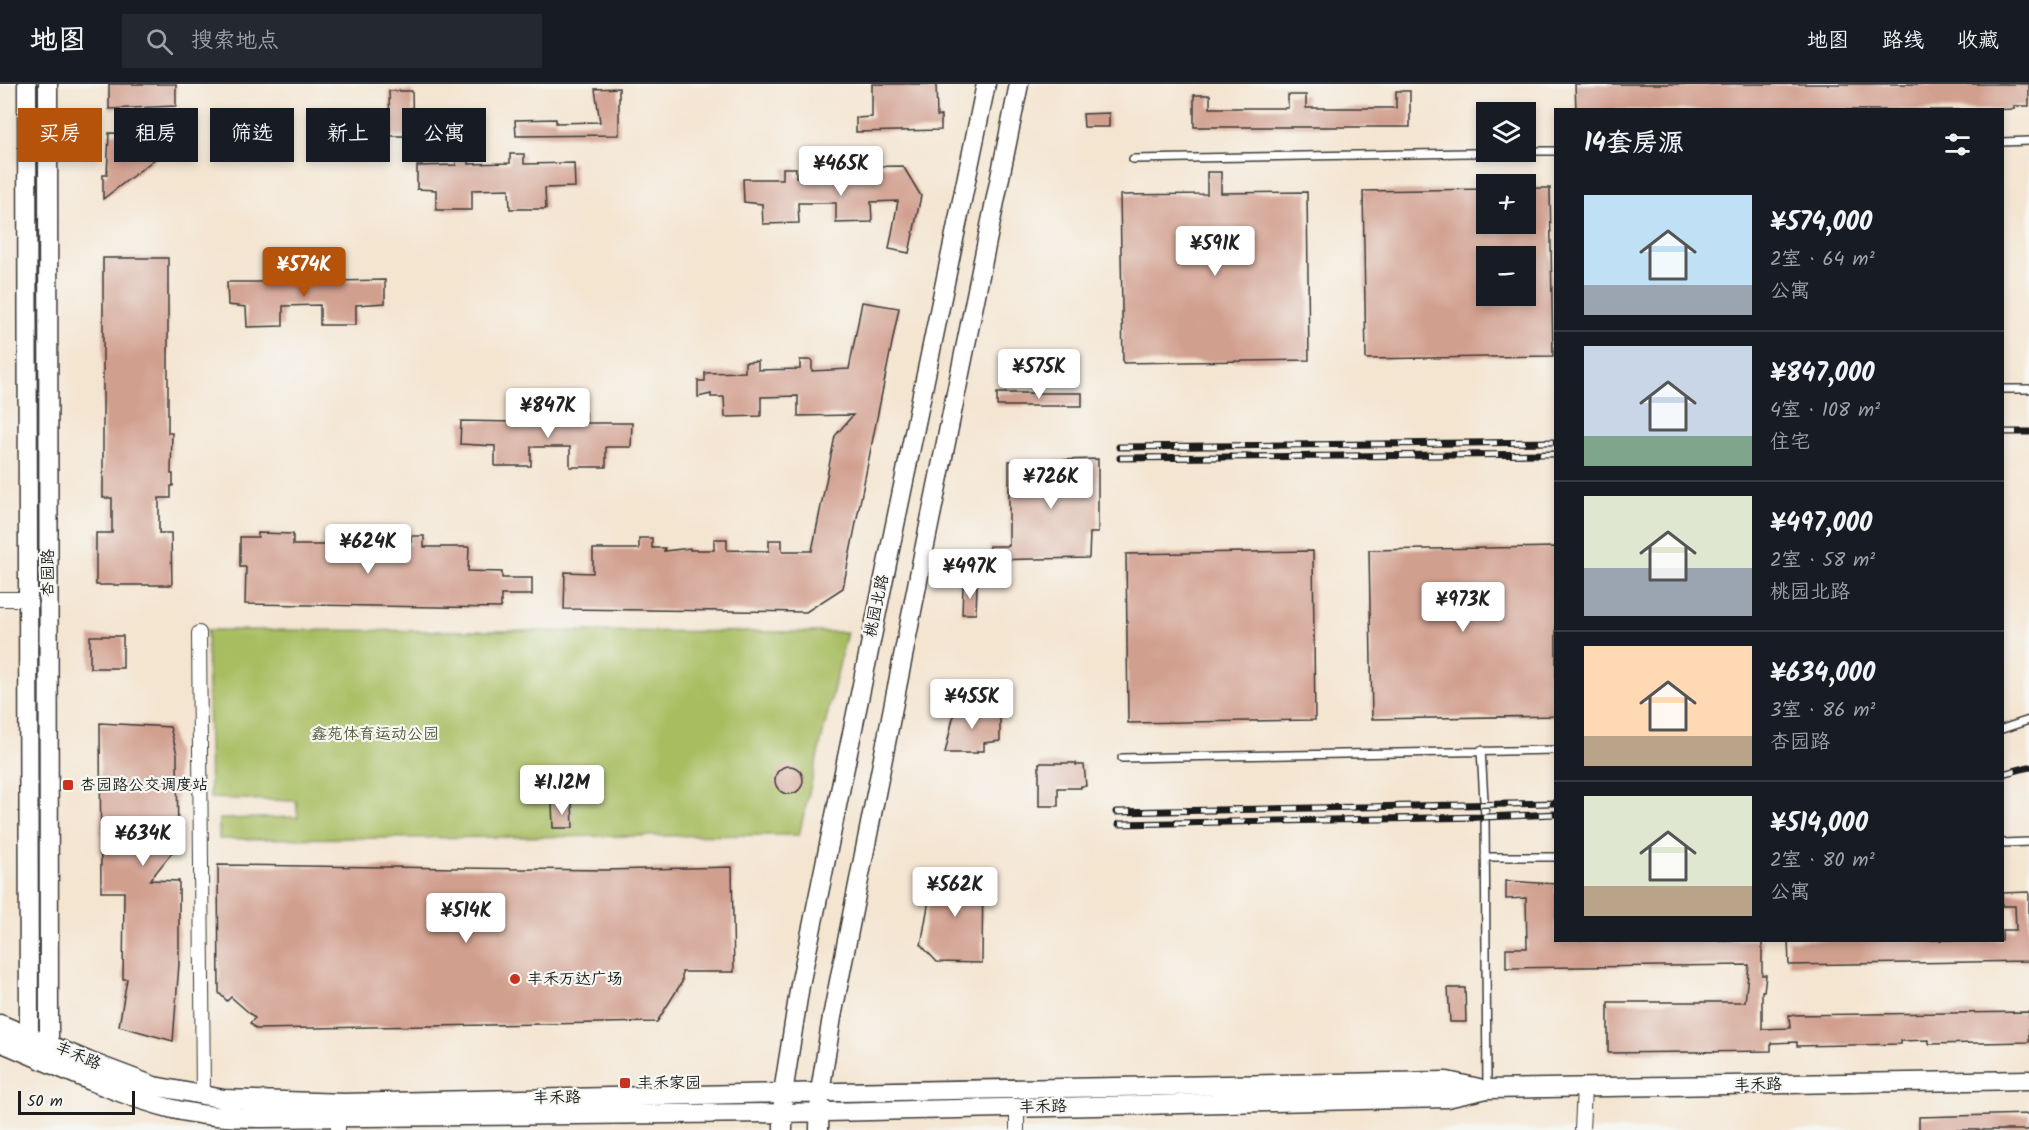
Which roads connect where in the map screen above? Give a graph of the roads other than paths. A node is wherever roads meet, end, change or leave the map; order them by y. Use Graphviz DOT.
graph roads {
  1 [pos="27,84"];
  2 [pos="48,84"];
  3 [pos="986,84"];
  4 [pos="1019,84"];
  5 [pos="2029,141"];
  6 [pos="2004,142"];
  7 [pos="1554,151"];
  8 [pos="1536,152"];
  9 [pos="1476,153"];
  10 [pos="1133,159"];
  11 [pos="2029,389"];
  12 [pos="2004,390"];
  13 [pos="0,599"];
  14 [pos="28,599"];
  15 [pos="199,633"];
  16 [pos="2029,720"];
  17 [pos="2004,728"];
  18 [pos="1481,750"];
  19 [pos="1554,750"];
  20 [pos="1122,758"];
  21 [pos="2029,842"];
  22 [pos="2004,843"];
  23 [pos="1485,857"];
  24 [pos="1554,857"];
  25 [pos="0,1024"];
  26 [pos="0,1042"];
  27 [pos="49,1044"];
  28 [pos="28,1045"];
  29 [pos="49,1062"];
  30 [pos="2029,1080"];
  31 [pos="1584,1088"];
  32 [pos="1486,1089"];
  33 [pos="820,1092"];
  34 [pos="783,1093"];
  35 [pos="203,1095"];
  36 [pos="1017,1108"];
  37 [pos="271,1117"];
  38 [pos="819,1121"];
  39 [pos="338,1124"];
  40 [pos="780,1124"];
  41 [pos="825,1130"];
  42 [pos="1017,1130"];
  43 [pos="1582,1130"];
  1 -- 14 [label="main road, 杏园路"];
  2 -- 27 [label="main road, 杏园路"];
  3 -- 34 [label="main road, 桃园北路"];
  4 -- 33 [label="main road"];
  5 -- 6 [label="lane"];
  7 -- 8 [label="lane"];
  9 -- 10 [label="lane"];
  11 -- 12 [label="lane"];
  13 -- 14 [label="street"];
  14 -- 28 [label="main road, 杏园路"];
  15 -- 35 [label="street"];
  16 -- 17 [label="lane"];
  18 -- 19 [label="lane"];
  18 -- 20 [label="lane"];
  18 -- 23 [label="lane"];
  21 -- 22 [label="lane"];
  23 -- 24 [label="lane"];
  23 -- 32 [label="lane"];
  25 -- 28 [label="main road, 丰禾路"];
  26 -- 28 [label="main road, 丰禾路"];
  27 -- 28 [label="main road, 丰禾路"];
  27 -- 29 [label="main road, 杏园路"];
  27 -- 35 [label="main road, 丰禾路"];
  28 -- 29 [label="main road, 丰禾路"];
  29 -- 37 [label="main road, 丰禾路"];
  30 -- 31 [label="main road, 丰禾路"];
  31 -- 32 [label="main road, 丰禾路"];
  31 -- 43 [label="street"];
  32 -- 33 [label="main road, 丰禾路"];
  32 -- 36 [label="main road, 丰禾路"];
  33 -- 34 [label="main road, 丰禾路"];
  33 -- 38 [label="main road"];
  34 -- 37 [label="main road, 丰禾路"];
  34 -- 40 [label="main road, 桃园北路"];
  35 -- 37 [label="main road, 丰禾路"];
  36 -- 38 [label="main road, 丰禾路"];
  36 -- 42 [label="street"];
  37 -- 39 [label="main road, 丰禾路"];
  38 -- 40 [label="main road, 丰禾路"];
  38 -- 41 [label="main road"];
  39 -- 40 [label="main road, 丰禾路"];
}
